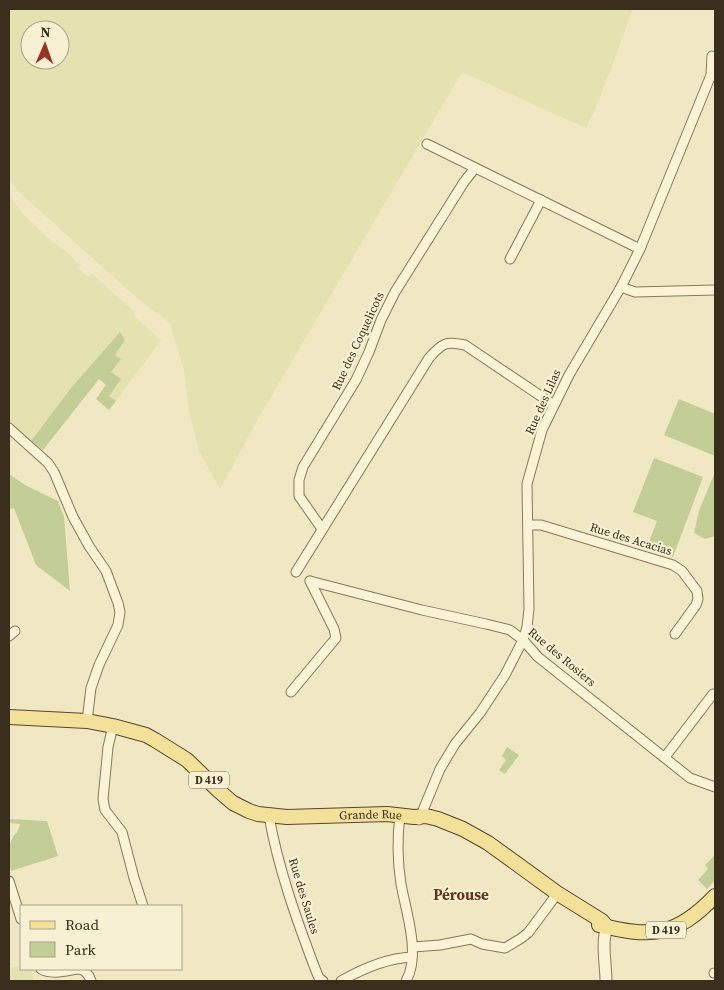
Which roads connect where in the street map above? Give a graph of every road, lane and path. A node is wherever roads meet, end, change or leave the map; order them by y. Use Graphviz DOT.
graph roads {
  1 [pos="712,56"];
  2 [pos="427,144"];
  3 [pos="475,168"];
  4 [pos="541,200"];
  5 [pos="640,249"];
  6 [pos="510,259"];
  7 [pos="621,288"];
  8 [pos="715,290"];
  9 [pos="554,405"];
  10 [pos="9,428"];
  11 [pos="528,525"];
  12 [pos="322,529"];
  13 [pos="296,572"];
  14 [pos="675,634"];
  15 [pos="523,640"];
  16 [pos="291,692"];
  17 [pos="713,694"];
  18 [pos="9,717"];
  19 [pos="87,721"];
  20 [pos="113,726"];
  21 [pos="665,757"];
  22 [pos="715,787"];
  23 [pos="269,816"];
  24 [pos="413,817"];
  25 [pos="9,881"];
  26 [pos="715,896"];
  27 [pos="554,898"];
  28 [pos="144,905"];
  29 [pos="20,916"];
  30 [pos="607,927"];
  31 [pos="413,947"];
  32 [pos="412,957"];
  33 [pos="44,970"];
  34 [pos="70,970"];
  35 [pos="84,970"];
  36 [pos="319,980"];
  37 [pos="92,981"];
  38 [pos="341,981"];
  39 [pos="406,981"];
  40 [pos="606,981"];
  1 -- 5 [label="street, Rue des Lilas"];
  2 -- 3 [label="street"];
  3 -- 4 [label="street"];
  3 -- 12 [label="street, Rue des Coquelicots"];
  4 -- 5 [label="street"];
  4 -- 6 [label="street"];
  5 -- 7 [label="street, Rue des Lilas"];
  7 -- 8 [label="street"];
  7 -- 9 [label="street, Rue des Lilas"];
  9 -- 11 [label="street, Rue des Lilas"];
  9 -- 12 [label="street"];
  10 -- 19 [label="street"];
  11 -- 14 [label="street, Rue des Acacias"];
  11 -- 15 [label="street, Rue des Lilas"];
  12 -- 13 [label="street"];
  15 -- 16 [label="street, Rue des Rosiers"];
  15 -- 21 [label="street, Rue des Rosiers"];
  15 -- 24 [label="street, Rue des Lilas"];
  17 -- 21 [label="street"];
  18 -- 19 [label="main road, Grande Rue / D 419"];
  19 -- 20 [label="main road, Grande Rue / D 419"];
  20 -- 23 [label="main road, Grande Rue / D 419"];
  20 -- 28 [label="street"];
  21 -- 22 [label="street, Rue des Rosiers"];
  23 -- 24 [label="main road, Grande Rue / D 419"];
  23 -- 36 [label="street, Rue des Saules"];
  24 -- 27 [label="main road"];
  24 -- 30 [label="main road, Grande Rue / D 419"];
  24 -- 31 [label="street, Rue des Lilas"];
  25 -- 29 [label="street"];
  26 -- 30 [label="main road, Grande Rue / D 419"];
  27 -- 30 [label="main road"];
  27 -- 31 [label="street"];
  30 -- 40 [label="street"];
  31 -- 32 [label="street, Rue des Lilas"];
  32 -- 38 [label="street"];
  32 -- 39 [label="street, Rue des Lilas"];
  33 -- 34 [label="street"];
  35 -- 37 [label="street"];
}
